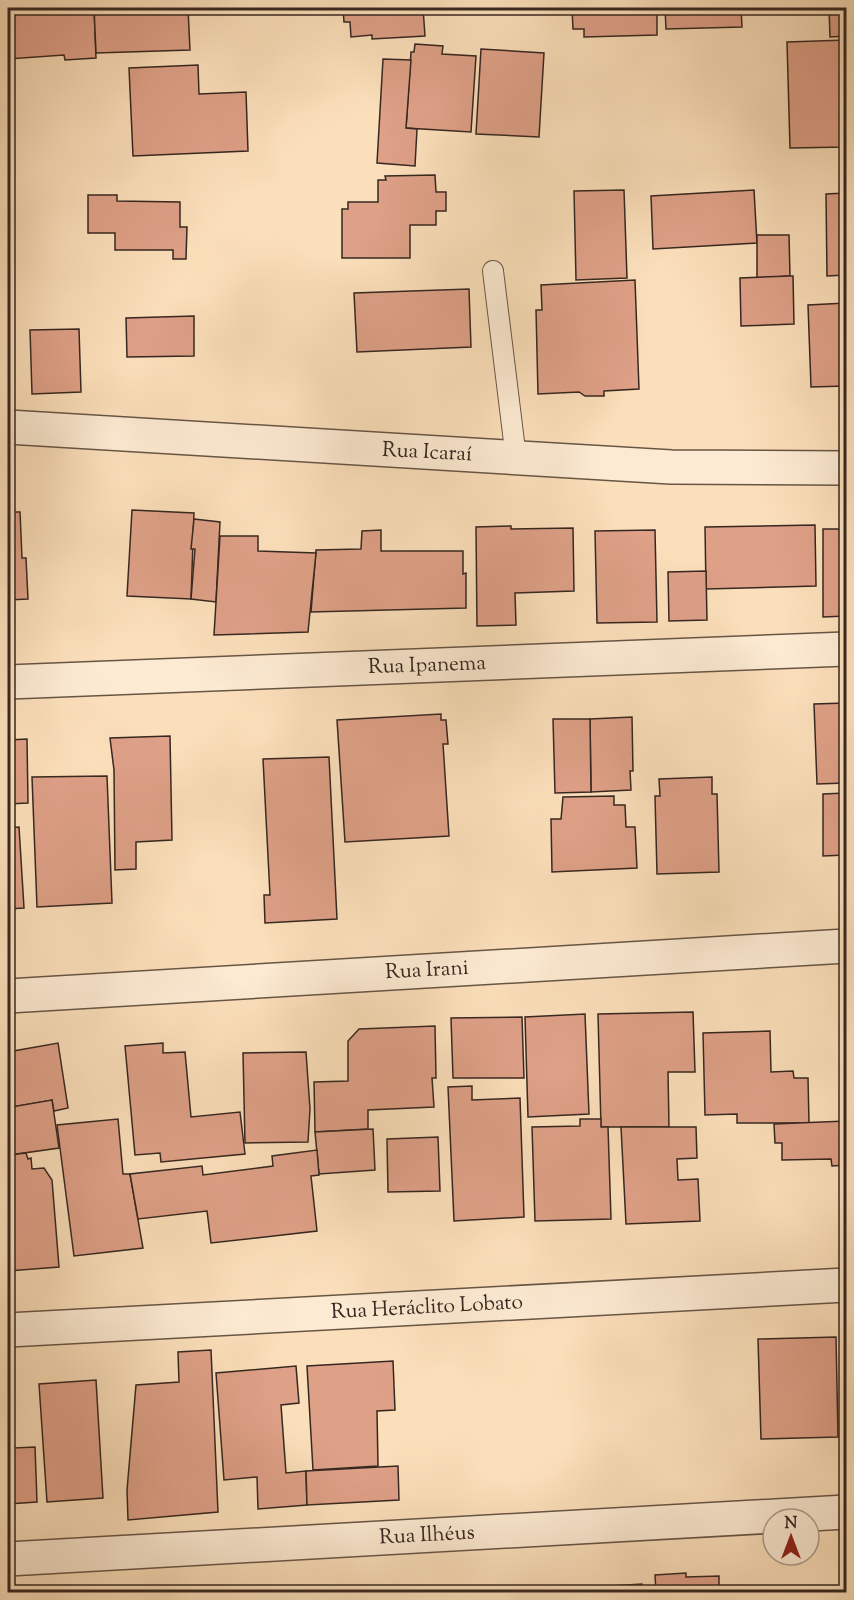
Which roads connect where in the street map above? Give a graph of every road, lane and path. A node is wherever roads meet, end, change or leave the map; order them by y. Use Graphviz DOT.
graph roads {
  1 [pos="493,271"];
  2 [pos="8,427"];
  3 [pos="516,458"];
  4 [pos="846,468"];
  5 [pos="846,650"];
  6 [pos="8,682"];
  7 [pos="846,946"];
  8 [pos="8,996"];
  9 [pos="846,1285"];
  10 [pos="8,1330"];
  11 [pos="846,1512"];
  12 [pos="8,1559"];
  1 -- 3 [label="lane"];
  2 -- 3 [label="street, Rua Icaraí"];
  3 -- 4 [label="street, Rua Icaraí"];
  5 -- 6 [label="street, Rua Ipanema"];
  7 -- 8 [label="street, Rua Irani"];
  9 -- 10 [label="street, Rua Heráclito Lobato"];
  11 -- 12 [label="street, Rua Ilhéus"];
}
